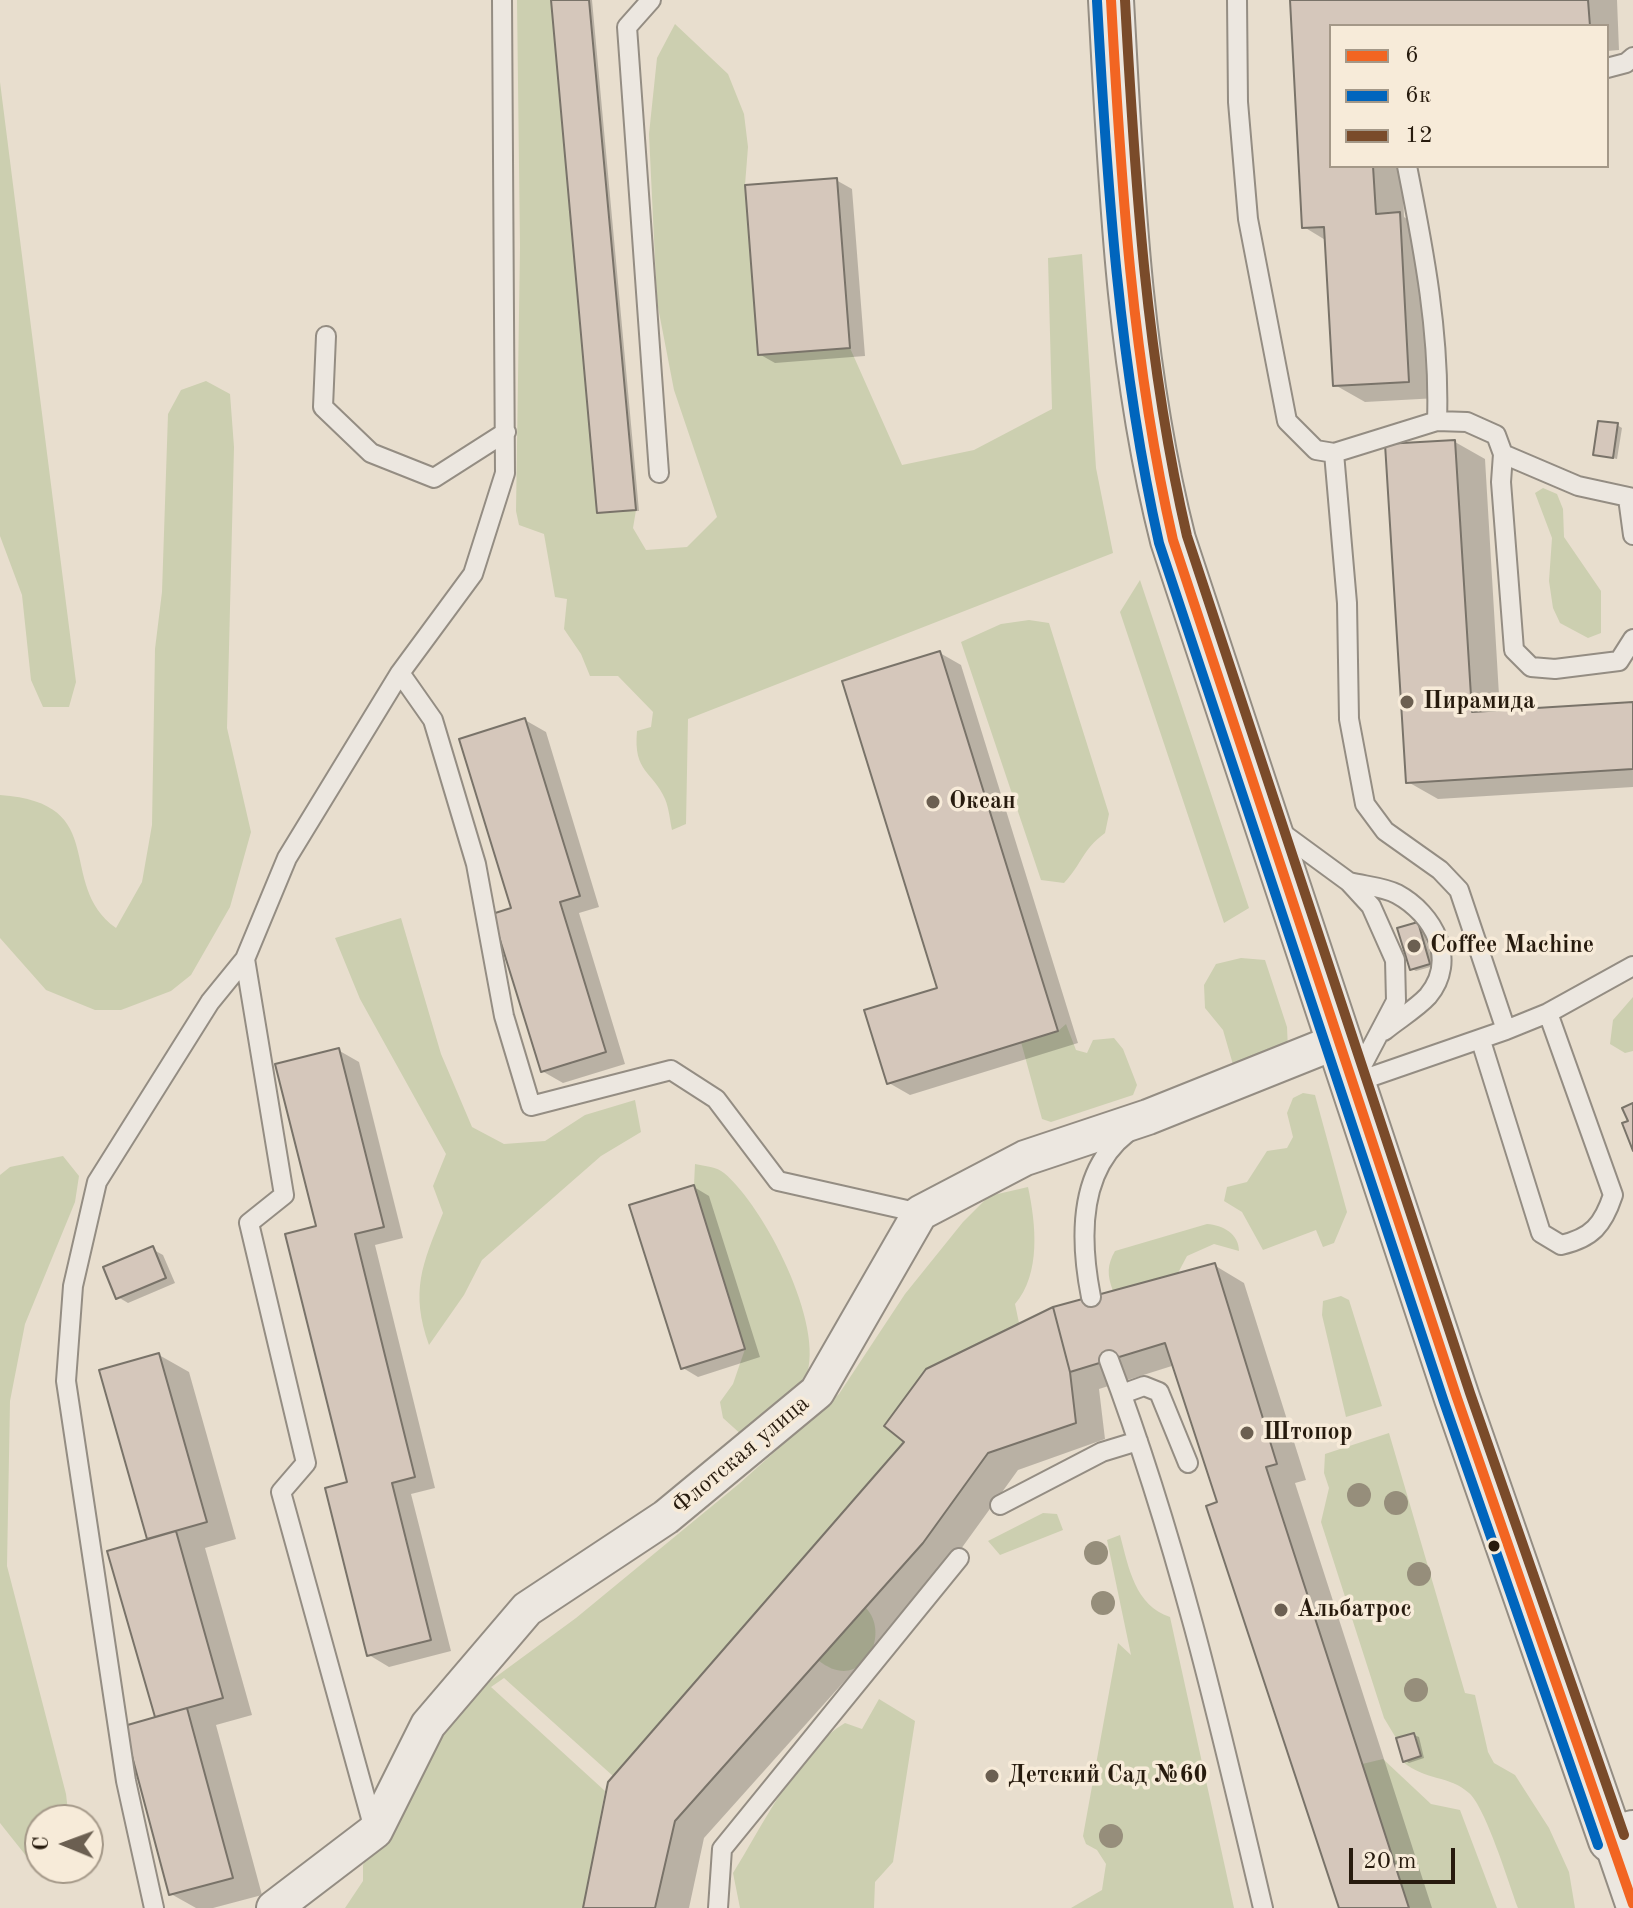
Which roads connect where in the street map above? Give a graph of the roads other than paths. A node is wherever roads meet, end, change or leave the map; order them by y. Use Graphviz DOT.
graph roads {
  1 [pos="502,0"];
  2 [pos="651,0"];
  3 [pos="1111,0"];
  4 [pos="1237,0"];
  5 [pos="1633,57"];
  6 [pos="1609,67"];
  7 [pos="1407,168"];
  8 [pos="326,336"];
  9 [pos="1437,421"];
  10 [pos="506,432"];
  11 [pos="1334,453"];
  12 [pos="1503,454"];
  13 [pos="659,473"];
  14 [pos="1630,498"];
  15 [pos="1633,535"];
  16 [pos="1633,639"];
  17 [pos="400,673"];
  18 [pos="1265,821"];
  19 [pos="1349,882"];
  20 [pos="245,959"];
  21 [pos="1633,966"];
  22 [pos="1548,1013"];
  23 [pos="1506,1030"];
  24 [pos="1381,1032"];
  25 [pos="1338,1041"];
  26 [pos="1481,1041"];
  27 [pos="1353,1083"];
  28 [pos="1148,1117"];
  29 [pos="920,1213"];
  30 [pos="1091,1297"];
  31 [pos="1109,1360"];
  32 [pos="1122,1394"];
  33 [pos="1138,1441"];
  34 [pos="1188,1463"];
  35 [pos="1000,1505"];
  36 [pos="959,1558"];
  37 [pos="375,1831"];
  38 [pos="1622,1836"];
  39 [pos="1633,1904"];
  40 [pos="154,1908"];
  41 [pos="274,1908"];
  42 [pos="718,1908"];
  43 [pos="1263,1908"];
  1 -- 10 [label="lane"];
  2 -- 13 [label="lane"];
  3 -- 18 [label="street"];
  4 -- 11 [label="lane"];
  5 -- 6 [label="lane"];
  7 -- 9 [label="lane"];
  8 -- 10 [label="lane"];
  9 -- 11 [label="lane"];
  9 -- 12 [label="lane"];
  10 -- 17 [label="lane"];
  11 -- 23 [label="lane"];
  12 -- 14 [label="lane"];
  12 -- 16 [label="lane"];
  14 -- 15 [label="lane"];
  17 -- 20 [label="lane"];
  17 -- 29 [label="lane"];
  18 -- 19 [label="lane"];
  18 -- 25 [label="street"];
  19 -- 24 [label="lane"];
  19 -- 24 [label="lane"];
  20 -- 37 [label="lane"];
  20 -- 40 [label="lane"];
  21 -- 22 [label="lane"];
  22 -- 23 [label="lane"];
  22 -- 26 [label="lane"];
  23 -- 26 [label="lane"];
  24 -- 27 [label="lane"];
  25 -- 27 [label="street"];
  25 -- 28 [label="street"];
  26 -- 27 [label="lane"];
  27 -- 38 [label="street"];
  28 -- 29 [label="street"];
  28 -- 30 [label="lane"];
  29 -- 37 [label="street, Флотская улица"];
  31 -- 32 [label="lane"];
  32 -- 33 [label="lane"];
  32 -- 34 [label="lane"];
  33 -- 35 [label="lane"];
  33 -- 43 [label="lane"];
  36 -- 42 [label="lane"];
  37 -- 41 [label="street, Флотская улица"];
  38 -- 39 [label="street"];
}
